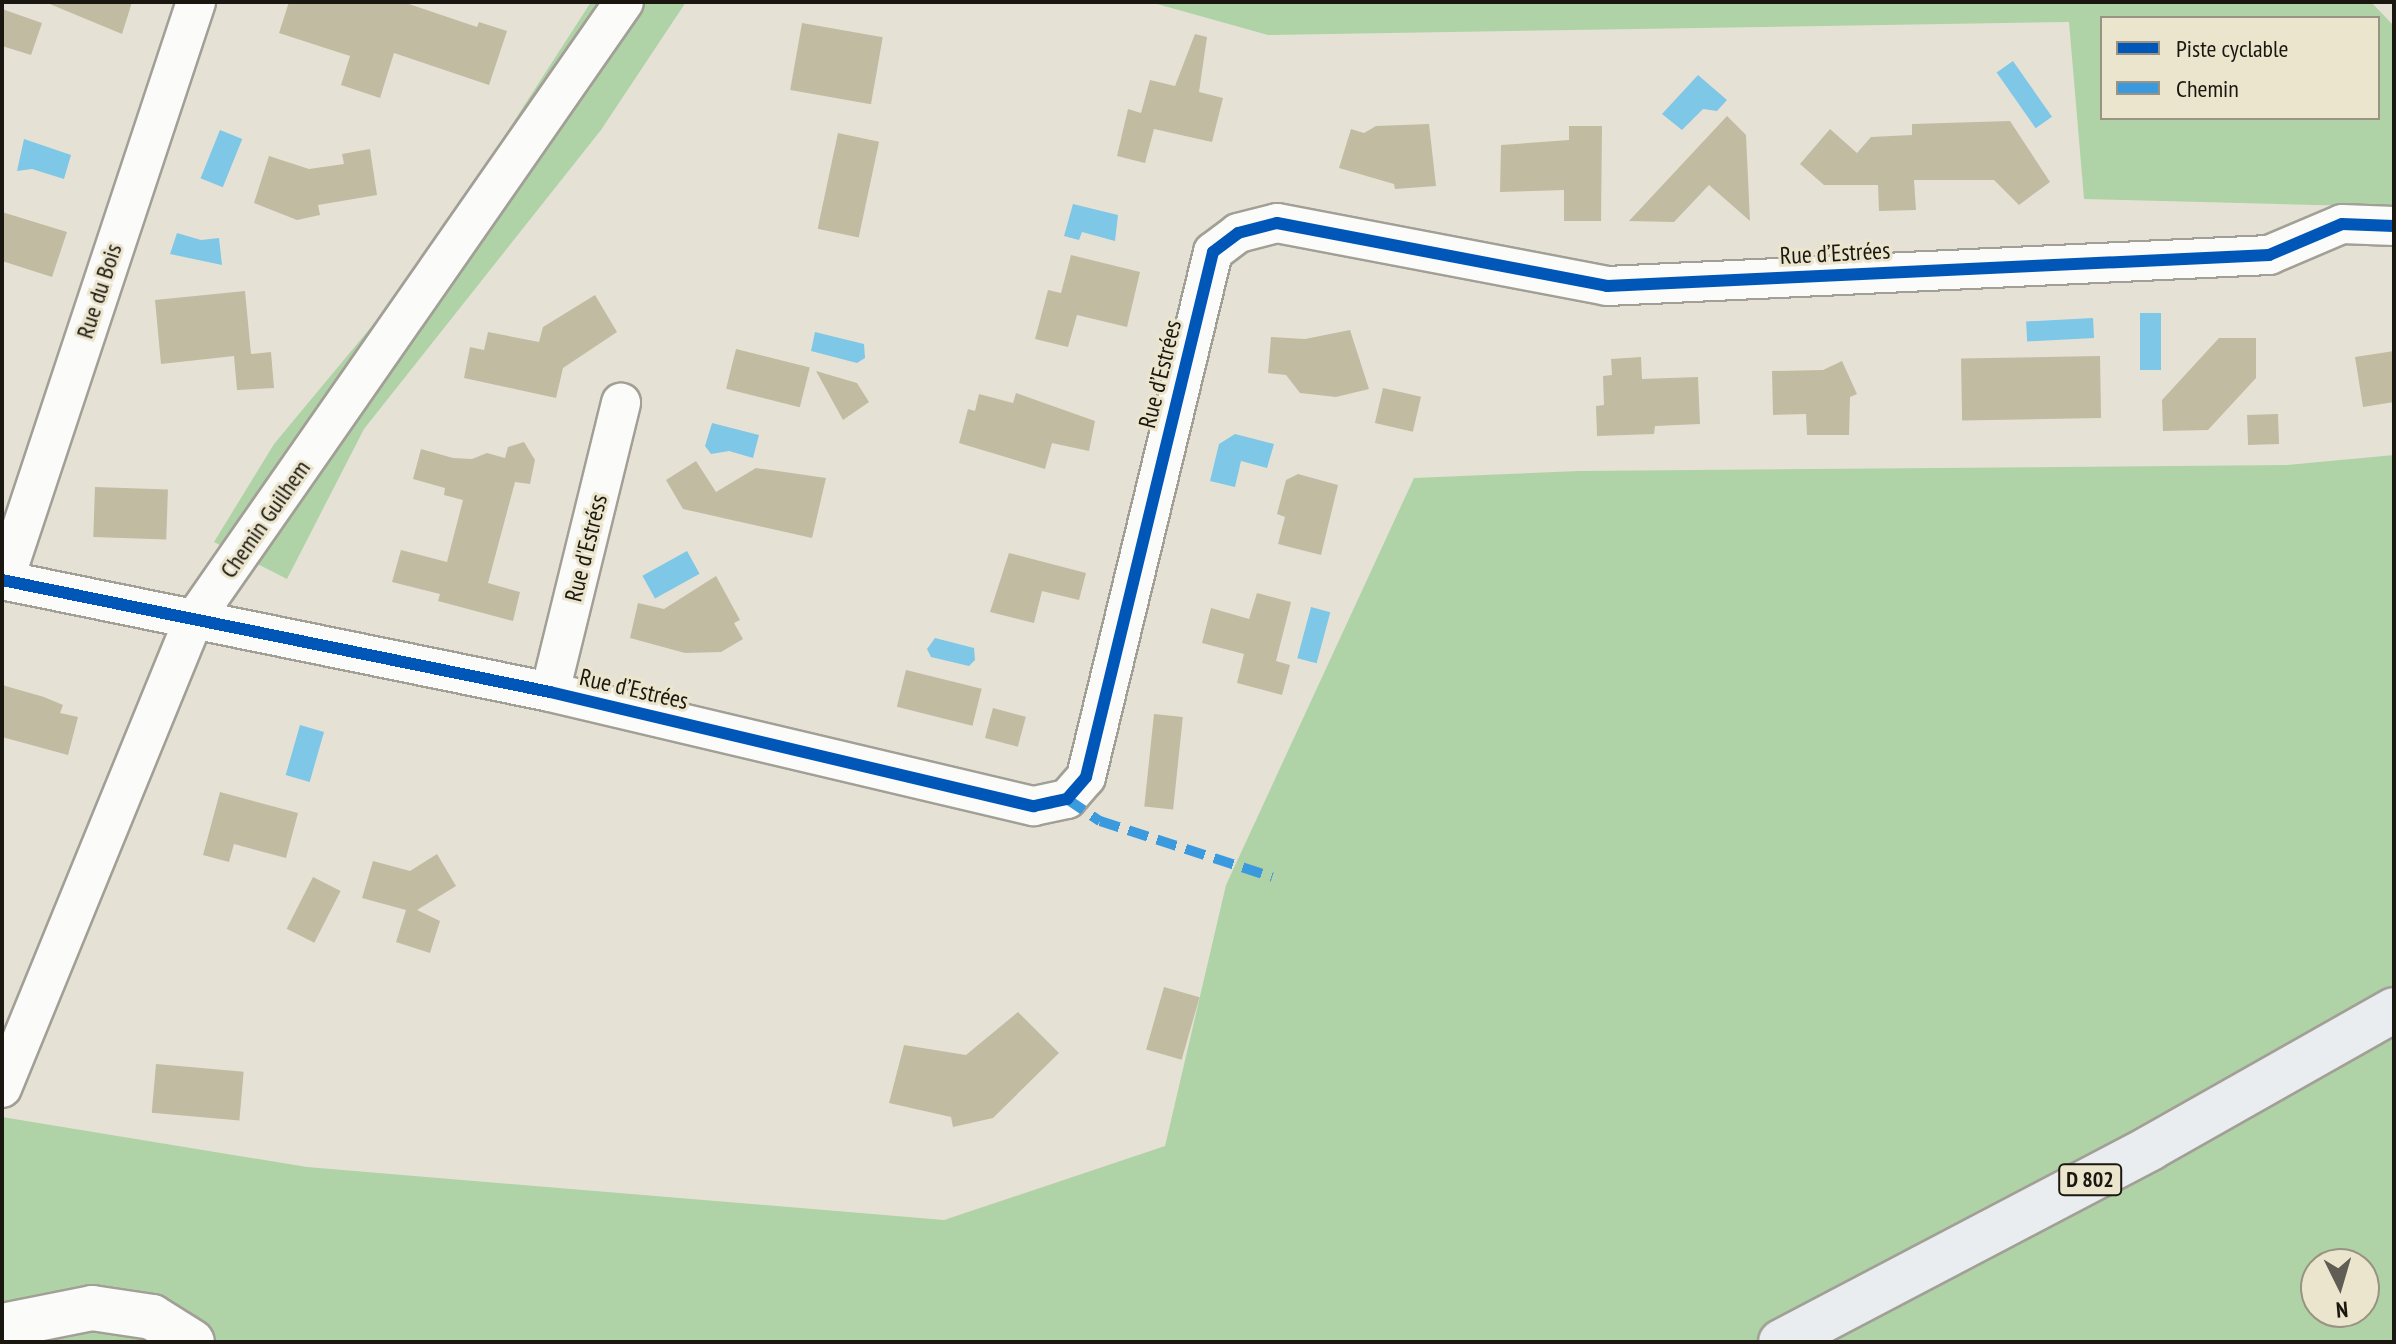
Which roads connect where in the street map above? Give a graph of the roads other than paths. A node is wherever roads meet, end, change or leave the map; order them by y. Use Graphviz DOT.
graph roads {
  1 [pos="196,2"];
  2 [pos="624,2"];
  3 [pos="2394,226"];
  4 [pos="621,403"];
  5 [pos="3,581"];
  6 [pos="193,621"];
  7 [pos="550,692"];
  8 [pos="2394,1010"];
  9 [pos="2,1088"];
  10 [pos="2,1326"];
  11 [pos="192,1342"];
  12 [pos="1781,1342"];
  1 -- 5 [label="street, Rue du Bois"];
  2 -- 6 [label="street, Chemin Guilhem"];
  3 -- 7 [label="street, Rue d’Estrées"];
  4 -- 7 [label="street, Rue d'Estréss"];
  5 -- 6 [label="street, Rue d’Estrées"];
  6 -- 7 [label="street, Rue d’Estrées"];
  6 -- 9 [label="street, Chemin Guilhem"];
  8 -- 12 [label="main road, D 802"];
  10 -- 11 [label="street"];
}
